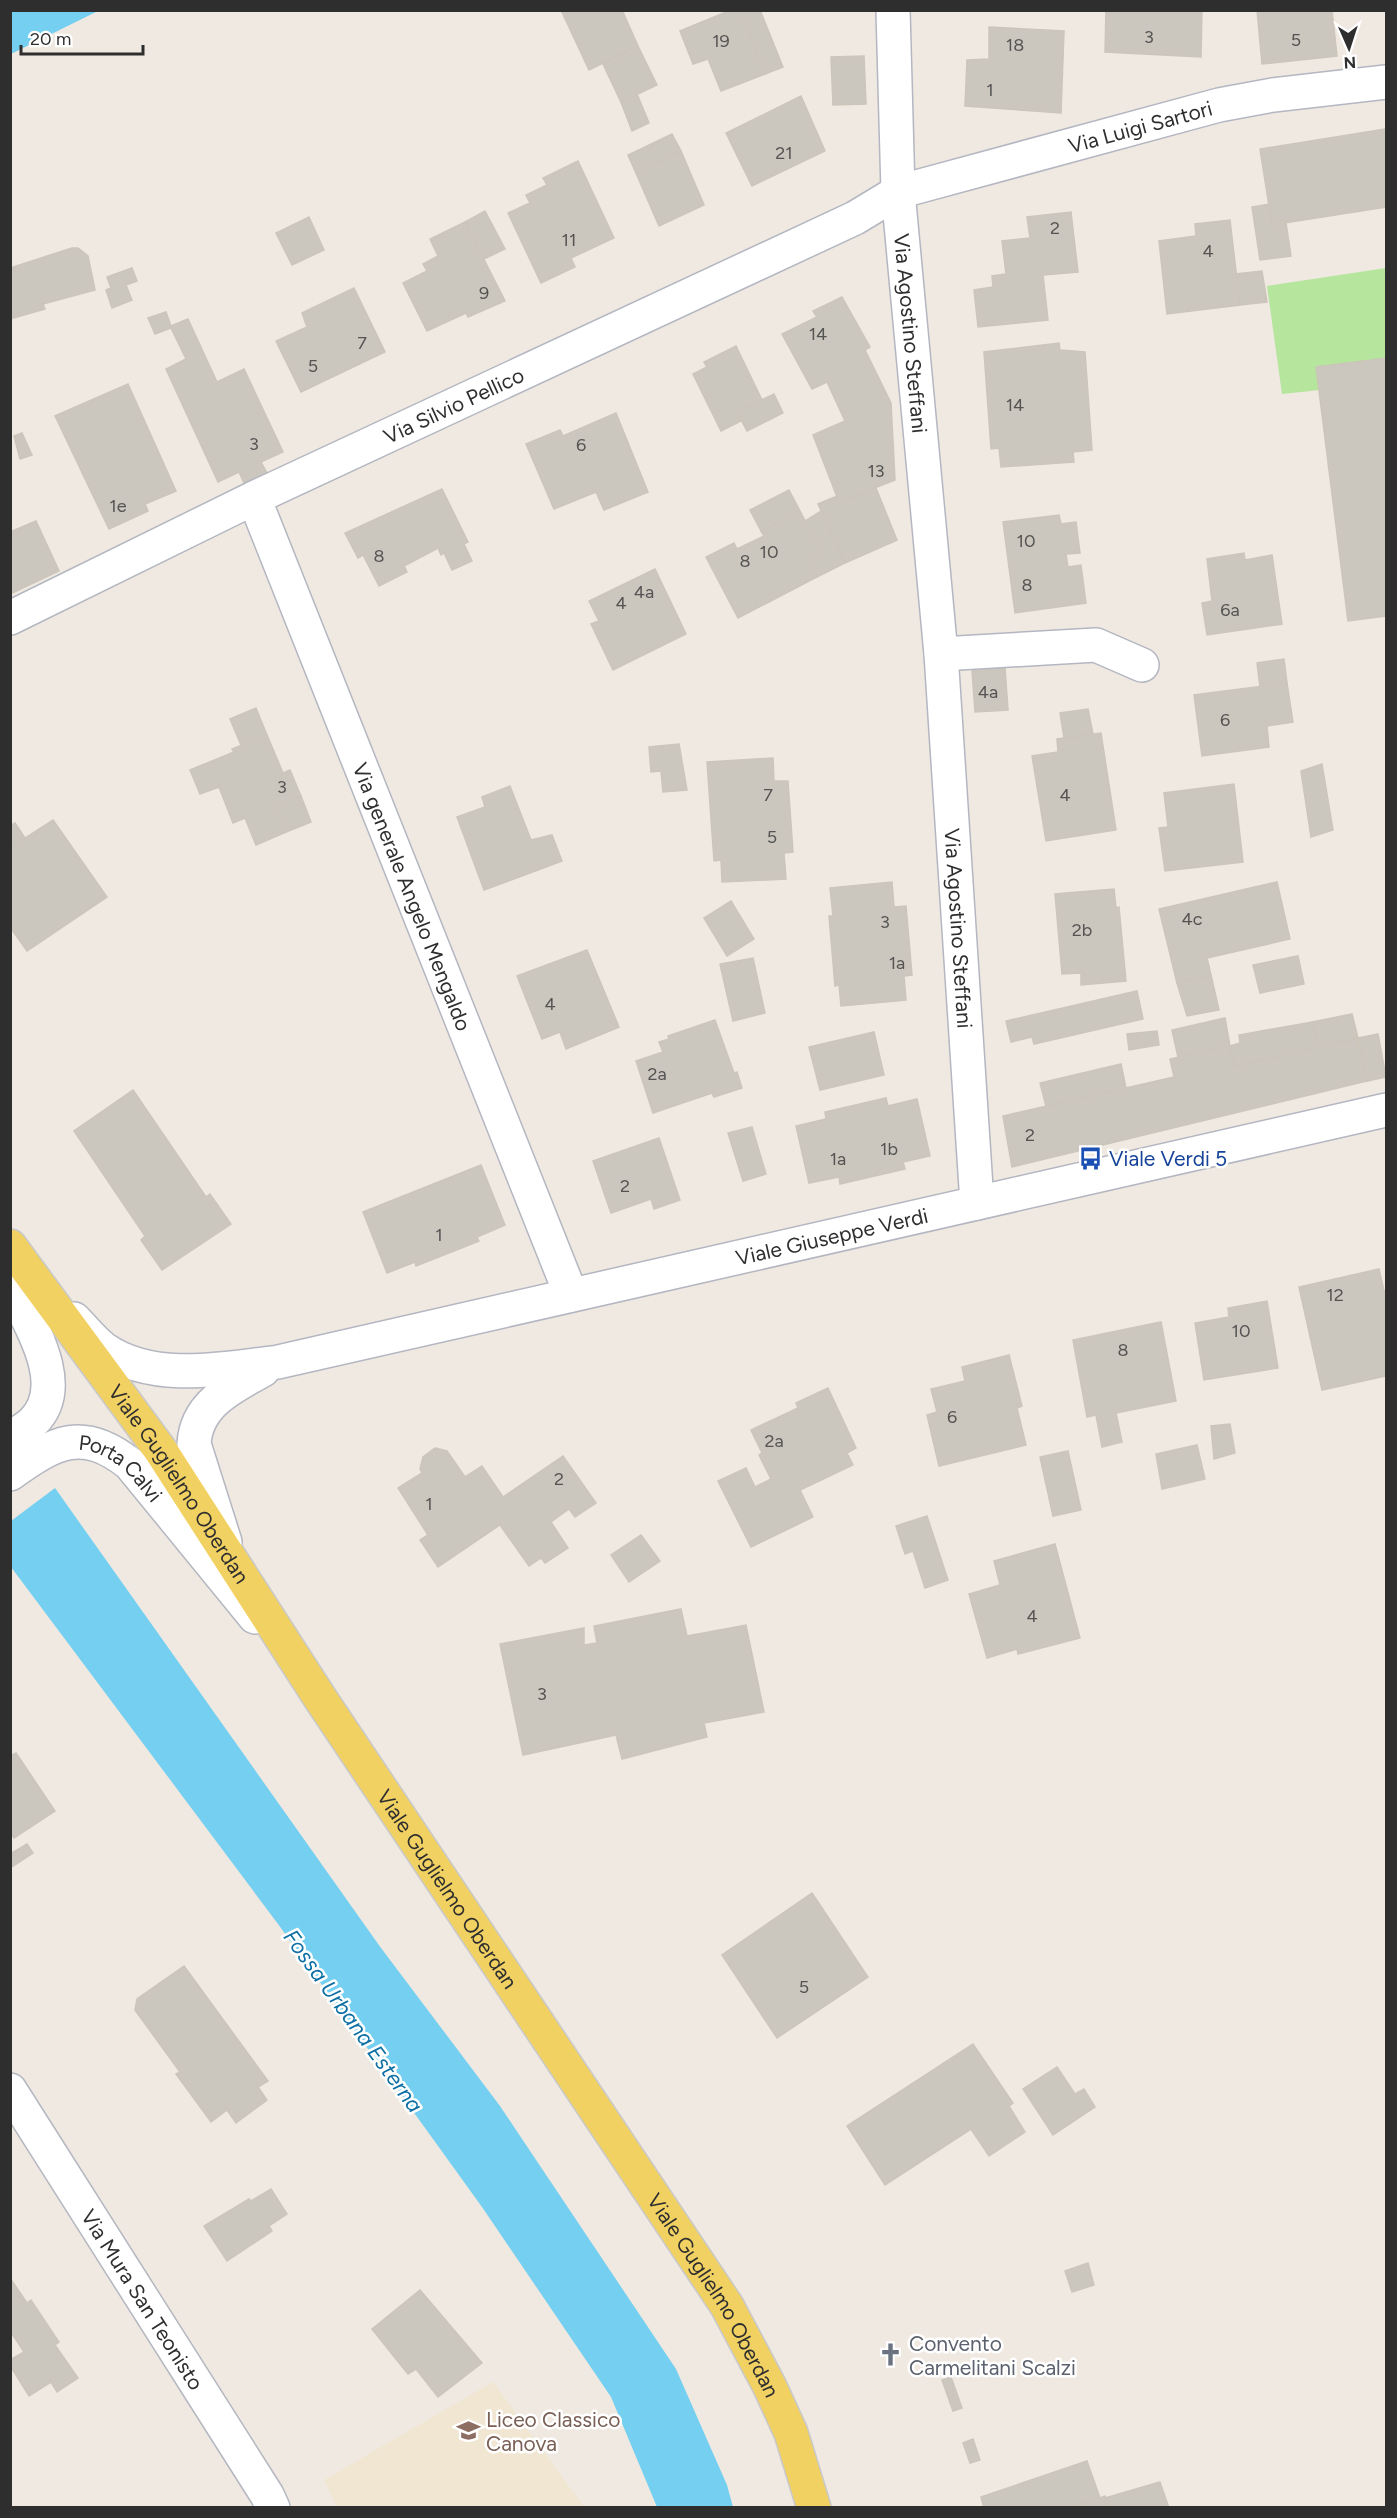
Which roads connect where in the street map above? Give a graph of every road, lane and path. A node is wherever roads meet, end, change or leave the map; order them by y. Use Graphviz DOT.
graph roads {
  1 [pos="892,10"];
  2 [pos="1386,82"];
  3 [pos="898,192"];
  4 [pos="254,498"];
  5 [pos="10,618"];
  6 [pos="941,654"];
  7 [pos="1142,665"];
  8 [pos="1386,1110"];
  9 [pos="977,1203"];
  10 [pos="10,1246"];
  11 [pos="10,1284"];
  12 [pos="46,1291"];
  13 [pos="571,1295"];
  14 [pos="278,1362"];
  15 [pos="22,1448"];
  16 [pos="230,1556"];
  17 [pos="320,1698"];
  18 [pos="10,2090"];
  19 [pos="21,2129"];
  20 [pos="273,2508"];
  21 [pos="814,2508"];
  1 -- 3 [label="street, Via Agostino Steffani"];
  2 -- 3 [label="street, Via Luigi Sartori"];
  3 -- 4 [label="street, Via Silvio Pellico"];
  3 -- 6 [label="street, Via Agostino Steffani"];
  4 -- 5 [label="street, Via Silvio Pellico"];
  4 -- 13 [label="street, Via generale Angelo Mengaldo"];
  6 -- 7 [label="street"];
  6 -- 9 [label="street, Via Agostino Steffani"];
  8 -- 9 [label="street, Viale Giuseppe Verdi"];
  9 -- 13 [label="street, Viale Giuseppe Verdi"];
  10 -- 12 [label="main road, Viale Guglielmo Oberdan"];
  11 -- 15 [label="street, Porta Calvi"];
  12 -- 14 [label="street, Viale Giuseppe Verdi"];
  12 -- 16 [label="main road, Viale Guglielmo Oberdan"];
  13 -- 14 [label="street, Viale Giuseppe Verdi"];
  14 -- 16 [label="street, Viale Giuseppe Verdi"];
  15 -- 17 [label="street, Porta Calvi"];
  16 -- 17 [label="main road, Viale Guglielmo Oberdan"];
  17 -- 21 [label="main road, Viale Guglielmo Oberdan"];
  18 -- 19 [label="street, Via Mura San Teonisto"];
  19 -- 20 [label="street, Via Mura San Teonisto"];
}
